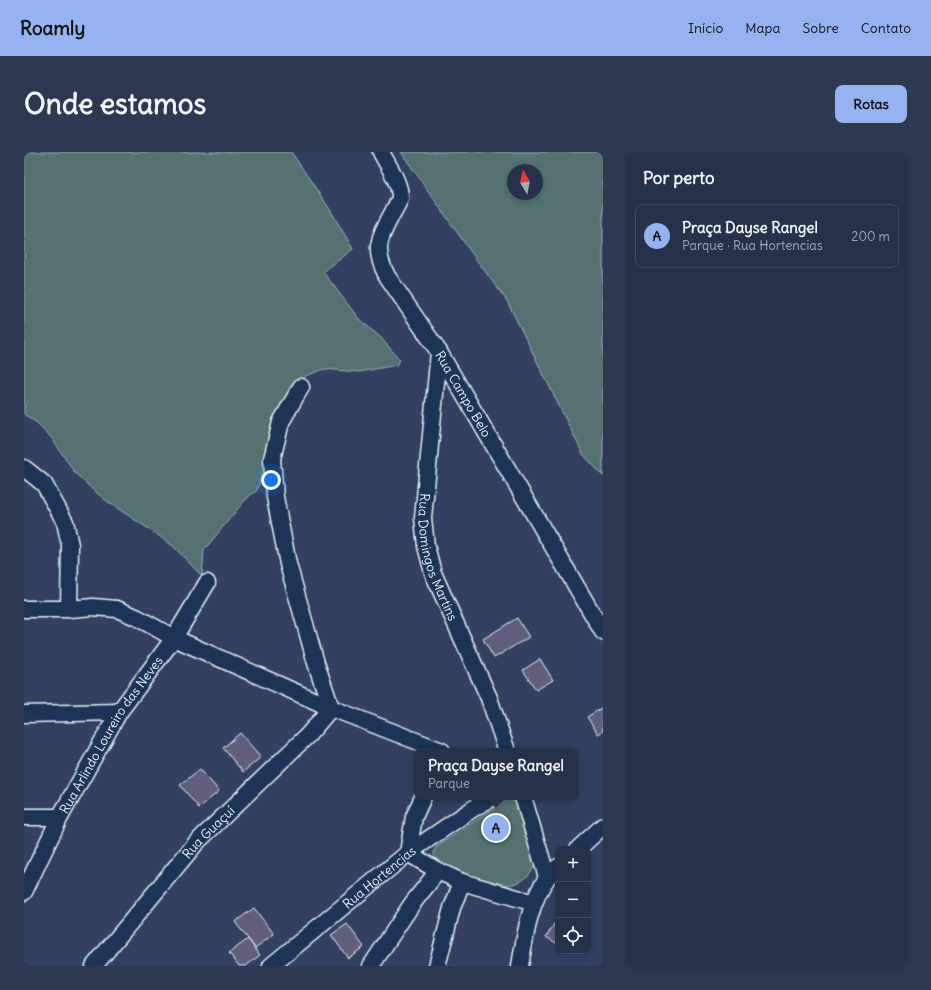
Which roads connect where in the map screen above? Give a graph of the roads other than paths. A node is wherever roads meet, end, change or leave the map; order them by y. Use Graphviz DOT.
graph roads {
  1 [pos="381,152"];
  2 [pos="439,352"];
  3 [pos="301,387"];
  4 [pos="24,468"];
  5 [pos="207,583"];
  6 [pos="24,609"];
  7 [pos="69,609"];
  8 [pos="603,632"];
  9 [pos="174,638"];
  10 [pos="331,708"];
  11 [pos="119,712"];
  12 [pos="24,714"];
  13 [pos="434,748"];
  14 [pos="506,748"];
  15 [pos="422,800"];
  16 [pos="489,800"];
  17 [pos="524,800"];
  18 [pos="60,816"];
  19 [pos="24,817"];
  20 [pos="603,826"];
  21 [pos="581,846"];
  22 [pos="408,854"];
  23 [pos="438,871"];
  24 [pos="553,872"];
  25 [pos="462,882"];
  26 [pos="24,892"];
  27 [pos="534,903"];
  28 [pos="94,966"];
  29 [pos="272,966"];
  30 [pos="371,966"];
  31 [pos="437,966"];
  32 [pos="520,966"];
  1 -- 2 [label="street, Rua Campo Belo"];
  2 -- 8 [label="street, Rua Campo Belo"];
  2 -- 14 [label="street, Rua Domingos Martins"];
  3 -- 10 [label="street"];
  4 -- 7 [label="street"];
  5 -- 9 [label="street, Rua Arlindo Loureiro das Neves"];
  6 -- 7 [label="street"];
  7 -- 9 [label="street"];
  9 -- 10 [label="street"];
  9 -- 11 [label="street, Rua Arlindo Loureiro das Neves"];
  10 -- 13 [label="street"];
  10 -- 28 [label="street, Rua Guaçuí"];
  11 -- 12 [label="street"];
  11 -- 18 [label="street, Rua Arlindo Loureiro das Neves"];
  15 -- 22 [label="street"];
  16 -- 22 [label="street, Rua Hortencias"];
  17 -- 24 [label="street"];
  18 -- 19 [label="street"];
  18 -- 26 [label="street, Rua Arlindo Loureiro das Neves"];
  20 -- 21 [label="street"];
  22 -- 23 [label="street"];
  22 -- 29 [label="street, Rua Hortencias"];
  23 -- 25 [label="street"];
  23 -- 30 [label="street"];
  24 -- 27 [label="street"];
  25 -- 27 [label="street"];
  25 -- 31 [label="street"];
  27 -- 32 [label="street"];
}
